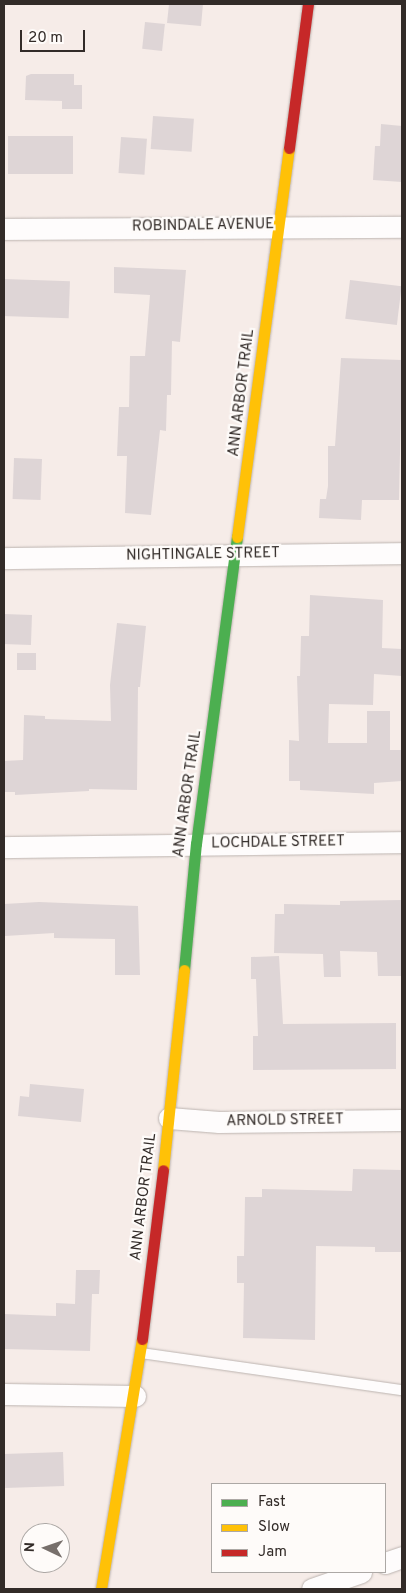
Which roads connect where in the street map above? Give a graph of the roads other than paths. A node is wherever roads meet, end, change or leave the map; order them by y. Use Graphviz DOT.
graph roads {
  1 [pos="308,4"];
  2 [pos="279,226"];
  3 [pos="402,226"];
  4 [pos="4,229"];
  5 [pos="402,552"];
  6 [pos="237,555"];
  7 [pos="4,558"];
  8 [pos="402,842"];
  9 [pos="196,844"];
  10 [pos="4,847"];
  11 [pos="169,1118"];
  12 [pos="402,1120"];
  13 [pos="140,1353"];
  14 [pos="402,1390"];
  15 [pos="4,1394"];
  16 [pos="135,1396"];
  17 [pos="402,1557"];
  18 [pos="386,1563"];
  19 [pos="358,1573"];
  20 [pos="101,1589"];
  21 [pos="312,1589"];
  1 -- 2 [label="street, ANN ARBOR TRAIL"];
  2 -- 3 [label="street, ROBINDALE AVENUE"];
  2 -- 4 [label="street, ROBINDALE AVENUE"];
  2 -- 6 [label="street, ANN ARBOR TRAIL"];
  5 -- 6 [label="street, NIGHTINGALE STREET"];
  6 -- 7 [label="street, NIGHTINGALE STREET"];
  6 -- 9 [label="street, ANN ARBOR TRAIL"];
  8 -- 9 [label="street, LOCHDALE STREET"];
  9 -- 10 [label="street, LOCHDALE STREET"];
  9 -- 11 [label="street, ANN ARBOR TRAIL"];
  11 -- 12 [label="street, ARNOLD STREET"];
  11 -- 13 [label="street, ANN ARBOR TRAIL"];
  13 -- 14 [label="lane"];
  13 -- 16 [label="street, ANN ARBOR TRAIL"];
  15 -- 16 [label="street"];
  16 -- 20 [label="street, ANN ARBOR TRAIL"];
  17 -- 18 [label="street"];
  19 -- 21 [label="street"];
}
